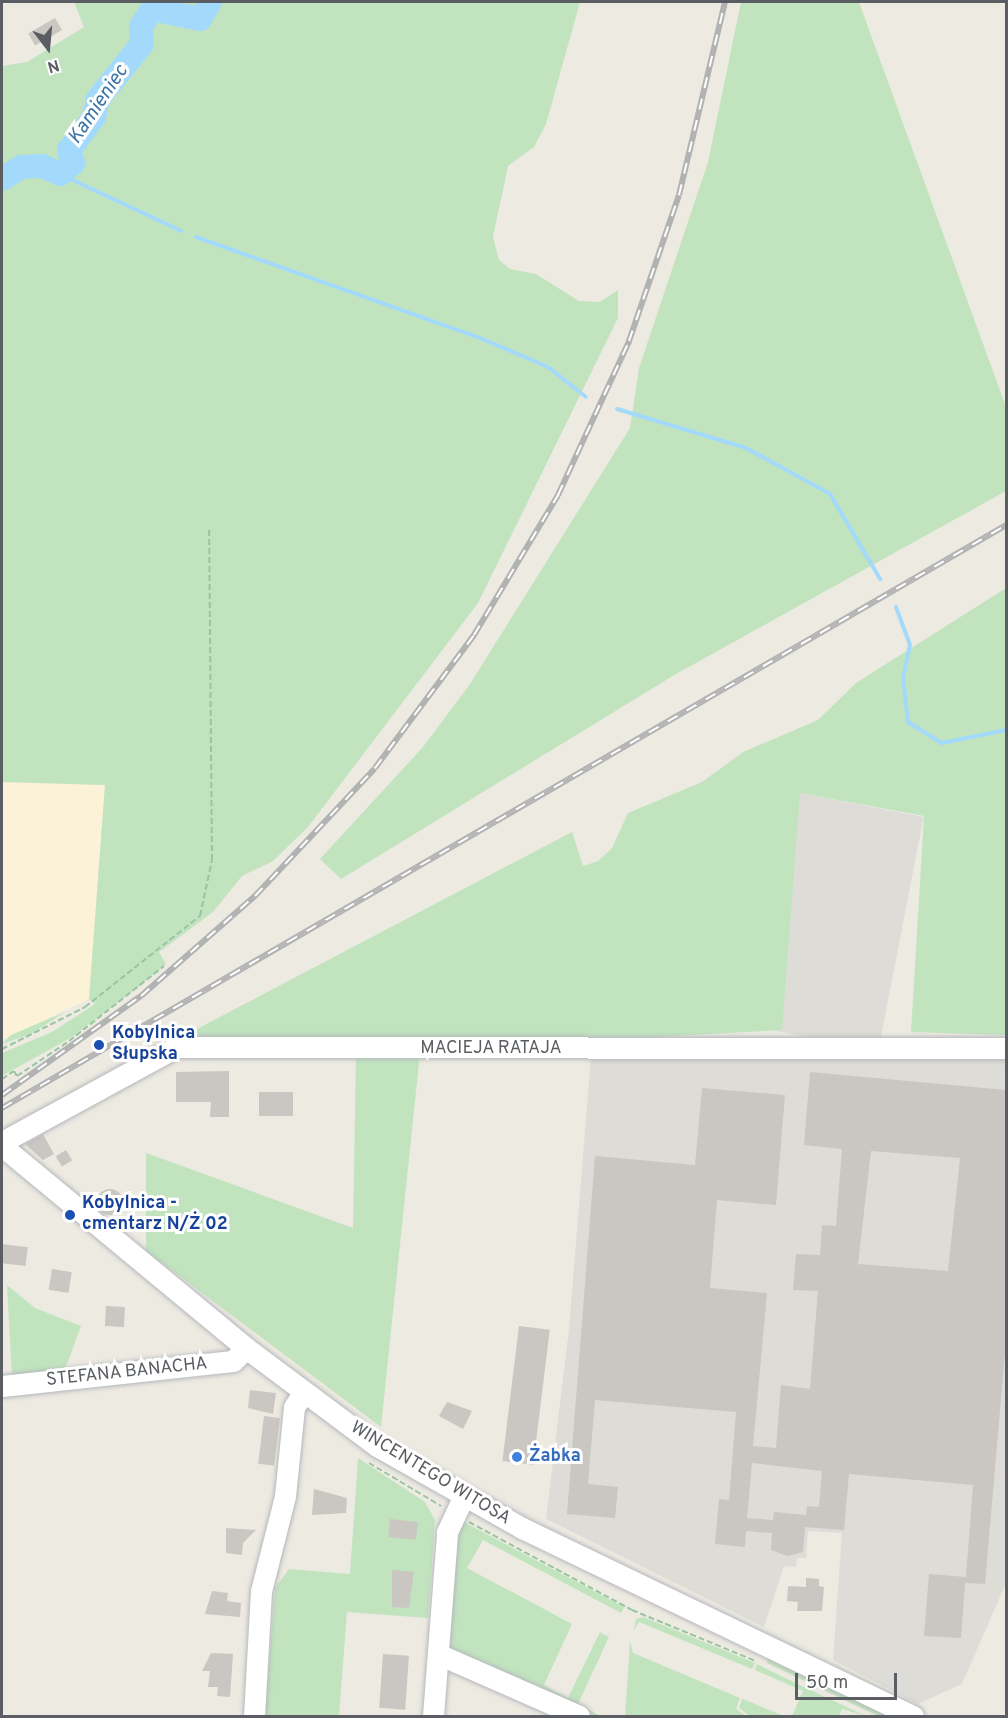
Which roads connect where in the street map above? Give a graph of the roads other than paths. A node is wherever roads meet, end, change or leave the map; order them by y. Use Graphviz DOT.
graph roads {
  1 [pos="1006,1048"];
  2 [pos="2,1144"];
  3 [pos="246,1348"];
  4 [pos="2,1386"];
  5 [pos="303,1393"];
  6 [pos="463,1497"];
  7 [pos="438,1654"];
  8 [pos="254,1716"];
  9 [pos="433,1716"];
  10 [pos="579,1716"];
  11 [pos="913,1716"];
  1 -- 2 [label="street, MACIEJA RATAJA"];
  2 -- 3 [label="street, WINCENTEGO WITOSA"];
  3 -- 4 [label="street, STEFANA BANACHA"];
  3 -- 5 [label="street, WINCENTEGO WITOSA"];
  5 -- 6 [label="street, WINCENTEGO WITOSA"];
  5 -- 8 [label="street"];
  6 -- 7 [label="street"];
  6 -- 11 [label="street, WINCENTEGO WITOSA"];
  7 -- 9 [label="street"];
  7 -- 10 [label="street"];
}
